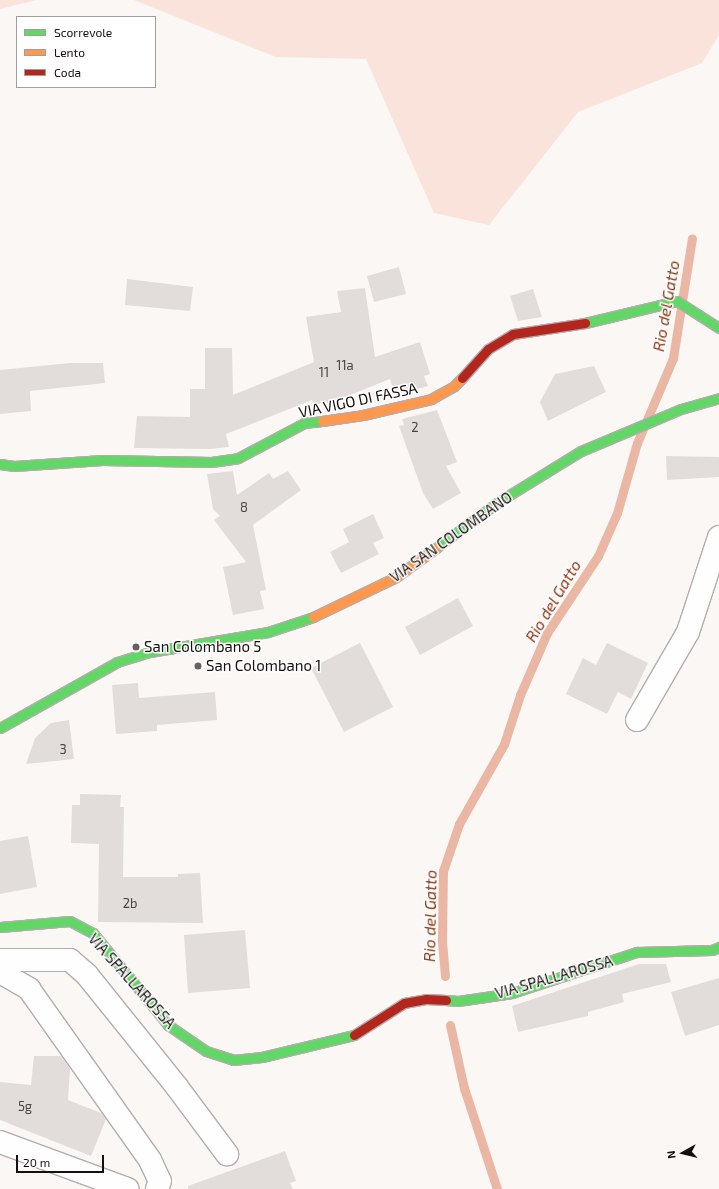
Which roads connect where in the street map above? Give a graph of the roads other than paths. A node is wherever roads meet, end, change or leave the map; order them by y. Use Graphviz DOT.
graph roads {
  1 [pos="719,328"];
  2 [pos="719,398"];
  3 [pos="0,464"];
  4 [pos="719,537"];
  5 [pos="637,720"];
  6 [pos="0,728"];
  7 [pos="0,927"];
  8 [pos="719,947"];
  9 [pos="0,960"];
  10 [pos="0,972"];
  11 [pos="0,1142"];
  12 [pos="227,1154"];
  13 [pos="128,1189"];
  14 [pos="157,1189"];
  1 -- 3 [label="street, VIA VIGO DI FASSA"];
  2 -- 6 [label="street, VIA SAN COLOMBANO"];
  4 -- 5 [label="street"];
  7 -- 8 [label="street, VIA SPALLAROSSA"];
  9 -- 12 [label="street, VIA SPALLAROSSA"];
  10 -- 14 [label="street"];
  11 -- 13 [label="street"];
}
